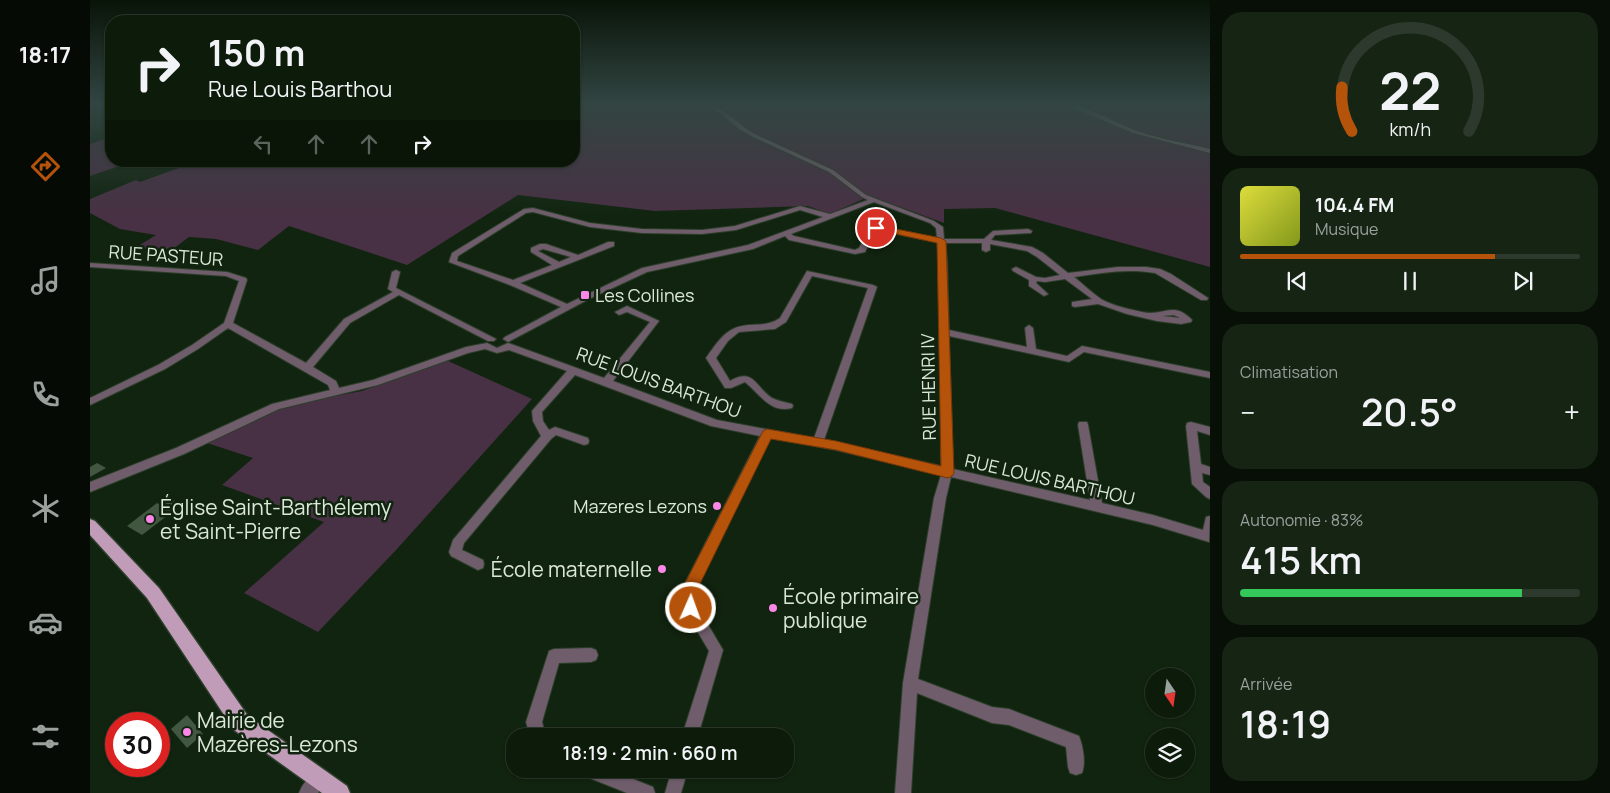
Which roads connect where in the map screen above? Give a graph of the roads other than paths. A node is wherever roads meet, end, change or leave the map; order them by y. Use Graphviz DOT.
graph roads {
  1 [pos="766,141"];
  2 [pos="1171,141"];
  3 [pos="1210,151"];
  4 [pos="874,200"];
  5 [pos="831,218"];
  6 [pos="1028,231"];
  7 [pos="787,234"];
  8 [pos="941,241"];
  9 [pos="986,241"];
  10 [pos="611,244"];
  11 [pos="986,250"];
  12 [pos="578,257"];
  13 [pos="90,265"];
  14 [pos="559,265"];
  15 [pos="1016,269"];
  16 [pos="396,272"];
  17 [pos="1066,276"];
  18 [pos="1033,279"];
  19 [pos="513,283"];
  20 [pos="399,292"];
  21 [pos="1044,294"];
  22 [pos="1204,298"];
  23 [pos="1098,301"];
  24 [pos="1075,304"];
  25 [pos="568,307"];
  26 [pos="619,312"];
  27 [pos="1155,317"];
  28 [pos="228,324"];
  29 [pos="1029,328"];
  30 [pos="944,332"];
  31 [pos="489,342"];
  32 [pos="508,343"];
  33 [pos="1032,351"];
  34 [pos="306,369"];
  35 [pos="574,370"];
  36 [pos="1210,375"];
  37 [pos="606,383"];
  38 [pos="335,392"];
  39 [pos="90,402"];
  40 [pos="788,406"];
  41 [pos="1083,425"];
  42 [pos="1210,431"];
  43 [pos="767,434"];
  44 [pos="547,436"];
  45 [pos="584,441"];
  46 [pos="818,442"];
  47 [pos="1196,467"];
  48 [pos="1210,471"];
  49 [pos="948,473"];
  50 [pos="90,487"];
  51 [pos="1210,494"];
  52 [pos="1097,508"];
  53 [pos="1210,521"];
  54 [pos="90,525"];
  55 [pos="1210,537"];
  56 [pos="478,564"];
  57 [pos="591,655"];
  58 [pos="910,683"];
  59 [pos="536,728"];
  60 [pos="692,728"];
  61 [pos="1076,767"];
  62 [pos="610,778"];
  63 [pos="677,778"];
  64 [pos="319,779"];
  65 [pos="307,793"];
  66 [pos="340,793"];
  67 [pos="647,793"];
  68 [pos="673,793"];
  69 [pos="903,793"];
  1 -- 4 [label="street"];
  2 -- 3 [label="street"];
  4 -- 5 [label="street"];
  4 -- 8 [label="street, RUE HENRI IV"];
  5 -- 7 [label="street"];
  5 -- 19 [label="street"];
  6 -- 9 [label="street"];
  7 -- 8 [label="street"];
  7 -- 25 [label="street"];
  8 -- 9 [label="street"];
  8 -- 30 [label="street, RUE HENRI IV"];
  9 -- 11 [label="street"];
  9 -- 17 [label="street"];
  10 -- 12 [label="street"];
  12 -- 14 [label="street"];
  12 -- 14 [label="street"];
  13 -- 28 [label="street, RUE PASTEUR"];
  14 -- 19 [label="street"];
  15 -- 18 [label="street"];
  16 -- 20 [label="street"];
  17 -- 18 [label="street"];
  17 -- 22 [label="street"];
  17 -- 23 [label="street"];
  18 -- 21 [label="street"];
  19 -- 25 [label="street"];
  20 -- 31 [label="street"];
  20 -- 34 [label="street"];
  23 -- 24 [label="street"];
  23 -- 27 [label="street"];
  25 -- 32 [label="street"];
  26 -- 37 [label="street"];
  28 -- 34 [label="street"];
  28 -- 39 [label="street"];
  29 -- 33 [label="street"];
  30 -- 33 [label="street"];
  30 -- 49 [label="street, RUE HENRI IV"];
  31 -- 32 [label="street"];
  31 -- 38 [label="street"];
  32 -- 35 [label="street, RUE LOUIS BARTHOU"];
  33 -- 36 [label="street"];
  34 -- 38 [label="street"];
  35 -- 37 [label="street, RUE LOUIS BARTHOU"];
  35 -- 44 [label="street"];
  37 -- 43 [label="street, RUE LOUIS BARTHOU"];
  38 -- 50 [label="street"];
  40 -- 46 [label="street"];
  41 -- 52 [label="street"];
  42 -- 47 [label="street"];
  43 -- 46 [label="street, RUE LOUIS BARTHOU"];
  43 -- 60 [label="street"];
  44 -- 45 [label="street"];
  44 -- 56 [label="street"];
  46 -- 49 [label="street, RUE LOUIS BARTHOU"];
  47 -- 48 [label="street"];
  47 -- 51 [label="street"];
  49 -- 52 [label="street, RUE LOUIS BARTHOU"];
  49 -- 58 [label="street, RUE HENRI IV"];
  52 -- 55 [label="street, RUE LOUIS BARTHOU"];
  53 -- 55 [label="street"];
  54 -- 64 [label="main road"];
  57 -- 59 [label="street"];
  58 -- 61 [label="street"];
  58 -- 69 [label="street, RUE HENRI IV"];
  62 -- 67 [label="street"];
  63 -- 68 [label="street"];
  64 -- 65 [label="street"];
  64 -- 66 [label="main road"];
}
